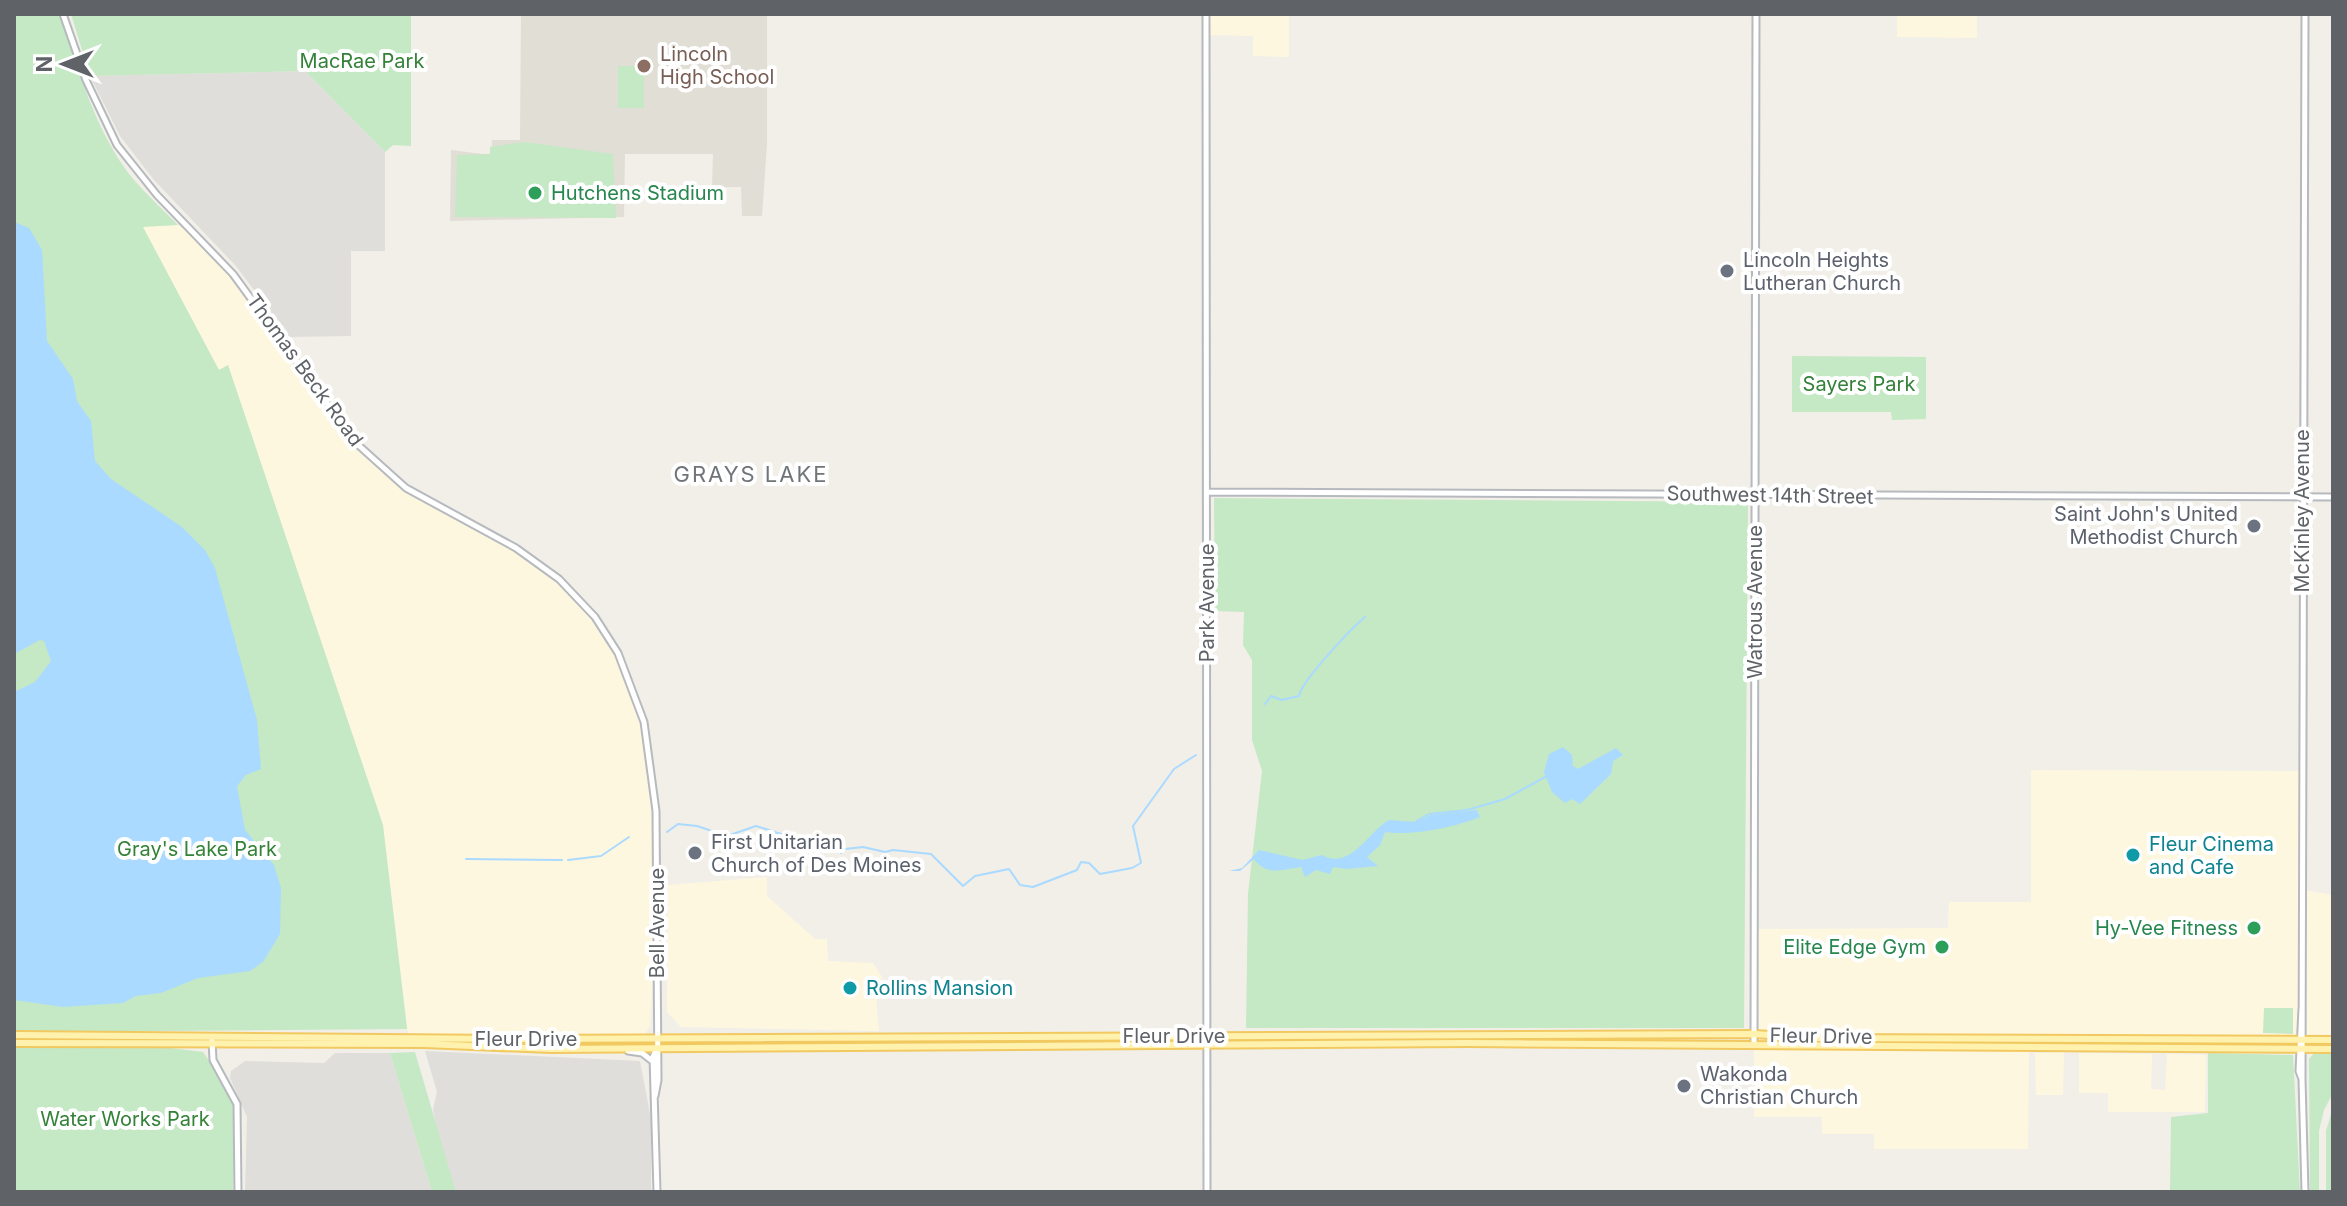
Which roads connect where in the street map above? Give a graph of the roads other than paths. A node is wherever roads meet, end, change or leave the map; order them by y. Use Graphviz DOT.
graph roads {
  1 [pos="63,14"];
  2 [pos="1206,14"];
  3 [pos="1756,14"];
  4 [pos="2305,14"];
  5 [pos="1208,492"];
  6 [pos="1754,496"];
  7 [pos="2333,497"];
  8 [pos="2302,498"];
  9 [pos="655,797"];
  10 [pos="1754,1034"];
  11 [pos="14,1035"];
  12 [pos="212,1036"];
  13 [pos="656,1039"];
  14 [pos="1207,1040"];
  15 [pos="2302,1040"];
  16 [pos="2333,1040"];
  17 [pos="373,1041"];
  18 [pos="423,1041"];
  19 [pos="14,1043"];
  20 [pos="212,1044"];
  21 [pos="1754,1045"];
  22 [pos="615,1049"];
  23 [pos="656,1049"];
  24 [pos="2302,1049"];
  25 [pos="2333,1049"];
  26 [pos="653,1064"];
  27 [pos="655,1096"];
  28 [pos="238,1192"];
  29 [pos="657,1192"];
  30 [pos="1207,1192"];
  31 [pos="2305,1192"];
  1 -- 9 [label="street, Thomas Beck Road"];
  2 -- 5 [label="street, Park Avenue"];
  3 -- 6 [label="street, Watrous Avenue"];
  4 -- 8 [label="street, McKinley Avenue"];
  5 -- 6 [label="street, Southwest 14th Street"];
  5 -- 14 [label="street, Park Avenue"];
  6 -- 8 [label="street, Southwest 14th Street"];
  6 -- 10 [label="street, Watrous Avenue"];
  7 -- 8 [label="street, Southwest 14th Street"];
  8 -- 15 [label="street, McKinley Avenue"];
  9 -- 13 [label="street, Bell Avenue"];
  10 -- 14 [label="main road, Fleur Drive"];
  10 -- 15 [label="main road, Fleur Drive"];
  10 -- 21 [label="street, Watrous Avenue"];
  11 -- 12 [label="main road, Fleur Drive"];
  12 -- 17 [label="main road, Fleur Drive"];
  12 -- 20 [label="street"];
  13 -- 14 [label="main road, Fleur Drive"];
  13 -- 18 [label="main road, Fleur Drive"];
  13 -- 23 [label="street, Bell Avenue"];
  14 -- 21 [label="main road, Fleur Drive"];
  14 -- 23 [label="main road, Fleur Drive"];
  14 -- 30 [label="street, Park Avenue"];
  15 -- 16 [label="main road, Fleur Drive"];
  15 -- 24 [label="street, McKinley Avenue"];
  17 -- 18 [label="main road, Fleur Drive"];
  17 -- 20 [label="main road, Fleur Drive"];
  18 -- 22 [label="main road, Fleur Drive"];
  19 -- 20 [label="main road, Fleur Drive"];
  20 -- 28 [label="street"];
  21 -- 24 [label="main road, Fleur Drive"];
  22 -- 23 [label="main road, Fleur Drive"];
  22 -- 26 [label="street"];
  23 -- 26 [label="street, Bell Avenue"];
  23 -- 27 [label="street, Bell Avenue"];
  24 -- 25 [label="main road, Fleur Drive"];
  24 -- 31 [label="street, McKinley Avenue"];
  26 -- 27 [label="street, Bell Avenue"];
  27 -- 29 [label="street, Bell Avenue"];
}
